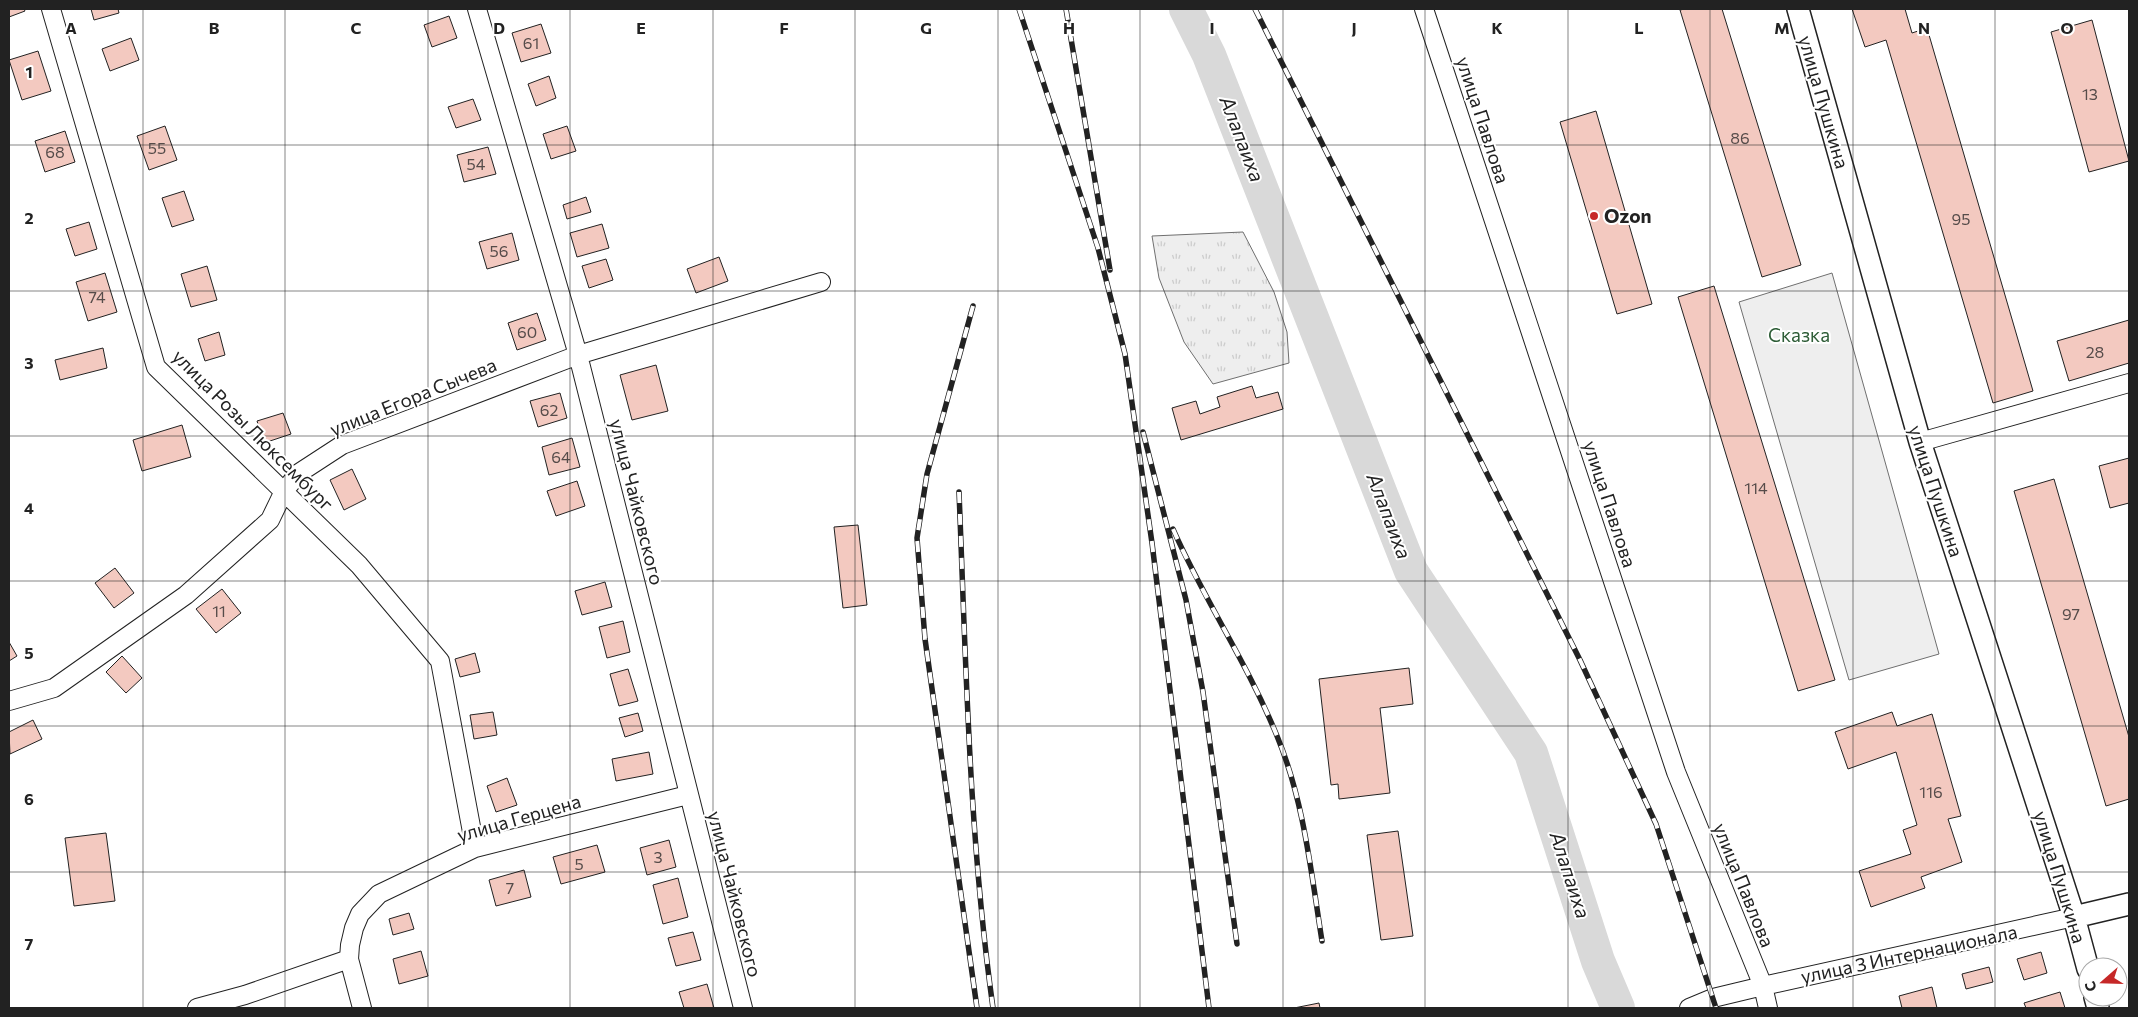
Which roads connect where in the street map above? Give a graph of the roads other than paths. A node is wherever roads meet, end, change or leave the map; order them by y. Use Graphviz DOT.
graph roads {
  1 [pos="50,9"];
  2 [pos="477,9"];
  3 [pos="1424,9"];
  4 [pos="1798,9"];
  5 [pos="821,282"];
  6 [pos="578,355"];
  7 [pos="2129,383"];
  8 [pos="1920,442"];
  9 [pos="284,491"];
  10 [pos="9,701"];
  11 [pos="688,795"];
  12 [pos="475,848"];
  13 [pos="2129,904"];
  14 [pos="2074,917"];
  15 [pos="2085,957"];
  16 [pos="349,959"];
  17 [pos="1763,986"];
  18 [pos="197,1008"];
  19 [pos="362,1008"];
  20 [pos="742,1008"];
  21 [pos="1689,1008"];
  22 [pos="1768,1008"];
  1 -- 9 [label="street, улица Розы Люксембург"];
  2 -- 6 [label="street, улица Чайковского"];
  3 -- 17 [label="street, улица Павлова"];
  4 -- 8 [label="street, улица Пушкина"];
  5 -- 6 [label="street, улица Егора Сычева"];
  6 -- 9 [label="street, улица Егора Сычева"];
  6 -- 11 [label="street, улица Чайковского"];
  7 -- 8 [label="street"];
  8 -- 14 [label="street, улица Пушкина"];
  9 -- 10 [label="street, улица Егора Сычева"];
  9 -- 12 [label="street, улица Розы Люксембург"];
  11 -- 12 [label="street, улица Герцена"];
  11 -- 20 [label="street, улица Чайковского"];
  12 -- 16 [label="street, улица Герцена"];
  13 -- 14 [label="street, улица 3 Интернационала"];
  14 -- 15 [label="street, улица Пушкина"];
  14 -- 17 [label="street, улица 3 Интернационала"];
  16 -- 18 [label="street"];
  16 -- 19 [label="street"];
  17 -- 21 [label="street, улица 3 Интернационала"];
  17 -- 22 [label="street, улица Павлова"];
}
